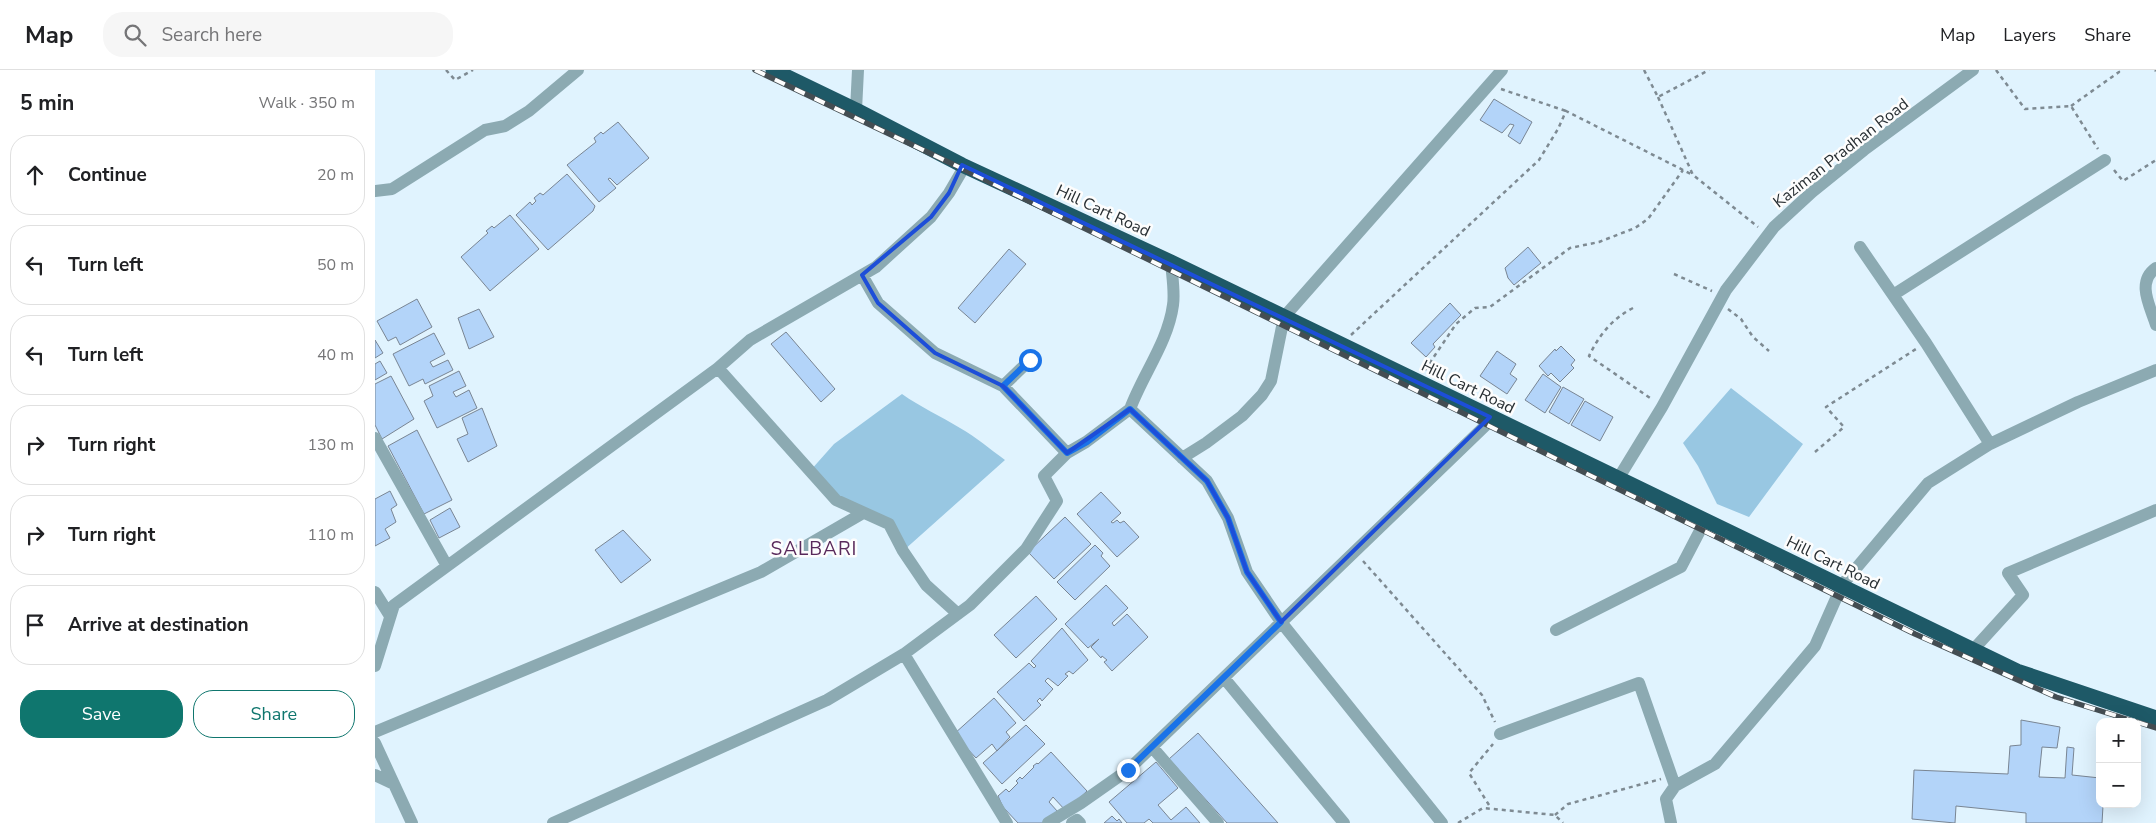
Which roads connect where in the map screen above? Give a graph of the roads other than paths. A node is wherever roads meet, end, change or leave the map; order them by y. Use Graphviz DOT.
graph roads {
  1 [pos="578,70"];
  2 [pos="773,70"];
  3 [pos="858,70"];
  4 [pos="1501,70"];
  5 [pos="1973,70"];
  6 [pos="856,110"];
  7 [pos="2105,160"];
  8 [pos="963,165"];
  9 [pos="375,191"];
  10 [pos="1860,247"];
  11 [pos="1171,262"];
  12 [pos="2156,268"];
  13 [pos="862,275"];
  14 [pos="1893,295"];
  15 [pos="1284,317"];
  16 [pos="2156,325"];
  17 [pos="1030,360"];
  18 [pos="718,368"];
  19 [pos="2156,370"];
  20 [pos="1003,386"];
  21 [pos="1130,409"];
  22 [pos="1490,417"];
  23 [pos="375,438"];
  24 [pos="1990,444"];
  25 [pos="1067,453"];
  26 [pos="1182,458"];
  27 [pos="1619,479"];
  28 [pos="2156,510"];
  29 [pos="863,513"];
  30 [pos="1705,521"];
  31 [pos="447,566"];
  32 [pos="1842,585"];
  33 [pos="375,592"];
  34 [pos="958,614"];
  35 [pos="390,616"];
  36 [pos="1281,622"];
  37 [pos="1556,630"];
  38 [pos="1973,650"];
  39 [pos="904,654"];
  40 [pos="375,666"];
  41 [pos="1224,678"];
  42 [pos="2156,718"];
  43 [pos="375,732"];
  44 [pos="1500,734"];
  45 [pos="375,743"];
  46 [pos="1152,747"];
  47 [pos="375,775"];
  48 [pos="1674,781"];
  49 [pos="394,784"];
  50 [pos="1053,821"];
  51 [pos="412,823"];
  52 [pos="553,823"];
  53 [pos="1007,823"];
  54 [pos="1072,823"];
  55 [pos="1080,823"];
  56 [pos="1217,823"];
  57 [pos="1345,823"];
  58 [pos="1442,823"];
  59 [pos="1671,823"];
  1 -- 9 [label="street"];
  2 -- 6 [label="highway, Hill Cart Road"];
  3 -- 6 [label="street"];
  4 -- 15 [label="street"];
  5 -- 27 [label="street, Kaziman Pradhan Road"];
  6 -- 8 [label="highway, Hill Cart Road"];
  7 -- 14 [label="street"];
  8 -- 11 [label="highway, Hill Cart Road"];
  8 -- 13 [label="street"];
  10 -- 14 [label="street"];
  11 -- 15 [label="highway, Hill Cart Road"];
  11 -- 21 [label="street"];
  12 -- 16 [label="street"];
  13 -- 18 [label="street"];
  13 -- 20 [label="street"];
  14 -- 24 [label="street"];
  15 -- 22 [label="highway, Hill Cart Road"];
  15 -- 26 [label="street"];
  17 -- 20 [label="street"];
  18 -- 29 [label="street"];
  18 -- 31 [label="street"];
  19 -- 24 [label="street"];
  20 -- 25 [label="street"];
  21 -- 25 [label="street"];
  21 -- 26 [label="street"];
  22 -- 27 [label="highway, Hill Cart Road"];
  22 -- 36 [label="street"];
  23 -- 31 [label="street"];
  24 -- 32 [label="street"];
  25 -- 34 [label="street"];
  26 -- 36 [label="street"];
  27 -- 30 [label="highway, Hill Cart Road"];
  28 -- 38 [label="street"];
  29 -- 34 [label="street"];
  29 -- 43 [label="street"];
  30 -- 32 [label="highway, Hill Cart Road"];
  30 -- 37 [label="street"];
  31 -- 35 [label="street"];
  32 -- 38 [label="highway, Hill Cart Road"];
  32 -- 48 [label="street"];
  33 -- 35 [label="street"];
  34 -- 39 [label="street"];
  35 -- 40 [label="street"];
  36 -- 41 [label="street"];
  36 -- 58 [label="street"];
  38 -- 42 [label="highway, Hill Cart Road"];
  39 -- 52 [label="street"];
  39 -- 53 [label="street"];
  41 -- 46 [label="street"];
  41 -- 57 [label="street"];
  44 -- 48 [label="street"];
  45 -- 49 [label="street"];
  46 -- 50 [label="street"];
  46 -- 56 [label="street"];
  47 -- 49 [label="street"];
  48 -- 59 [label="street"];
  49 -- 51 [label="street"];
  54 -- 55 [label="street"];
}
